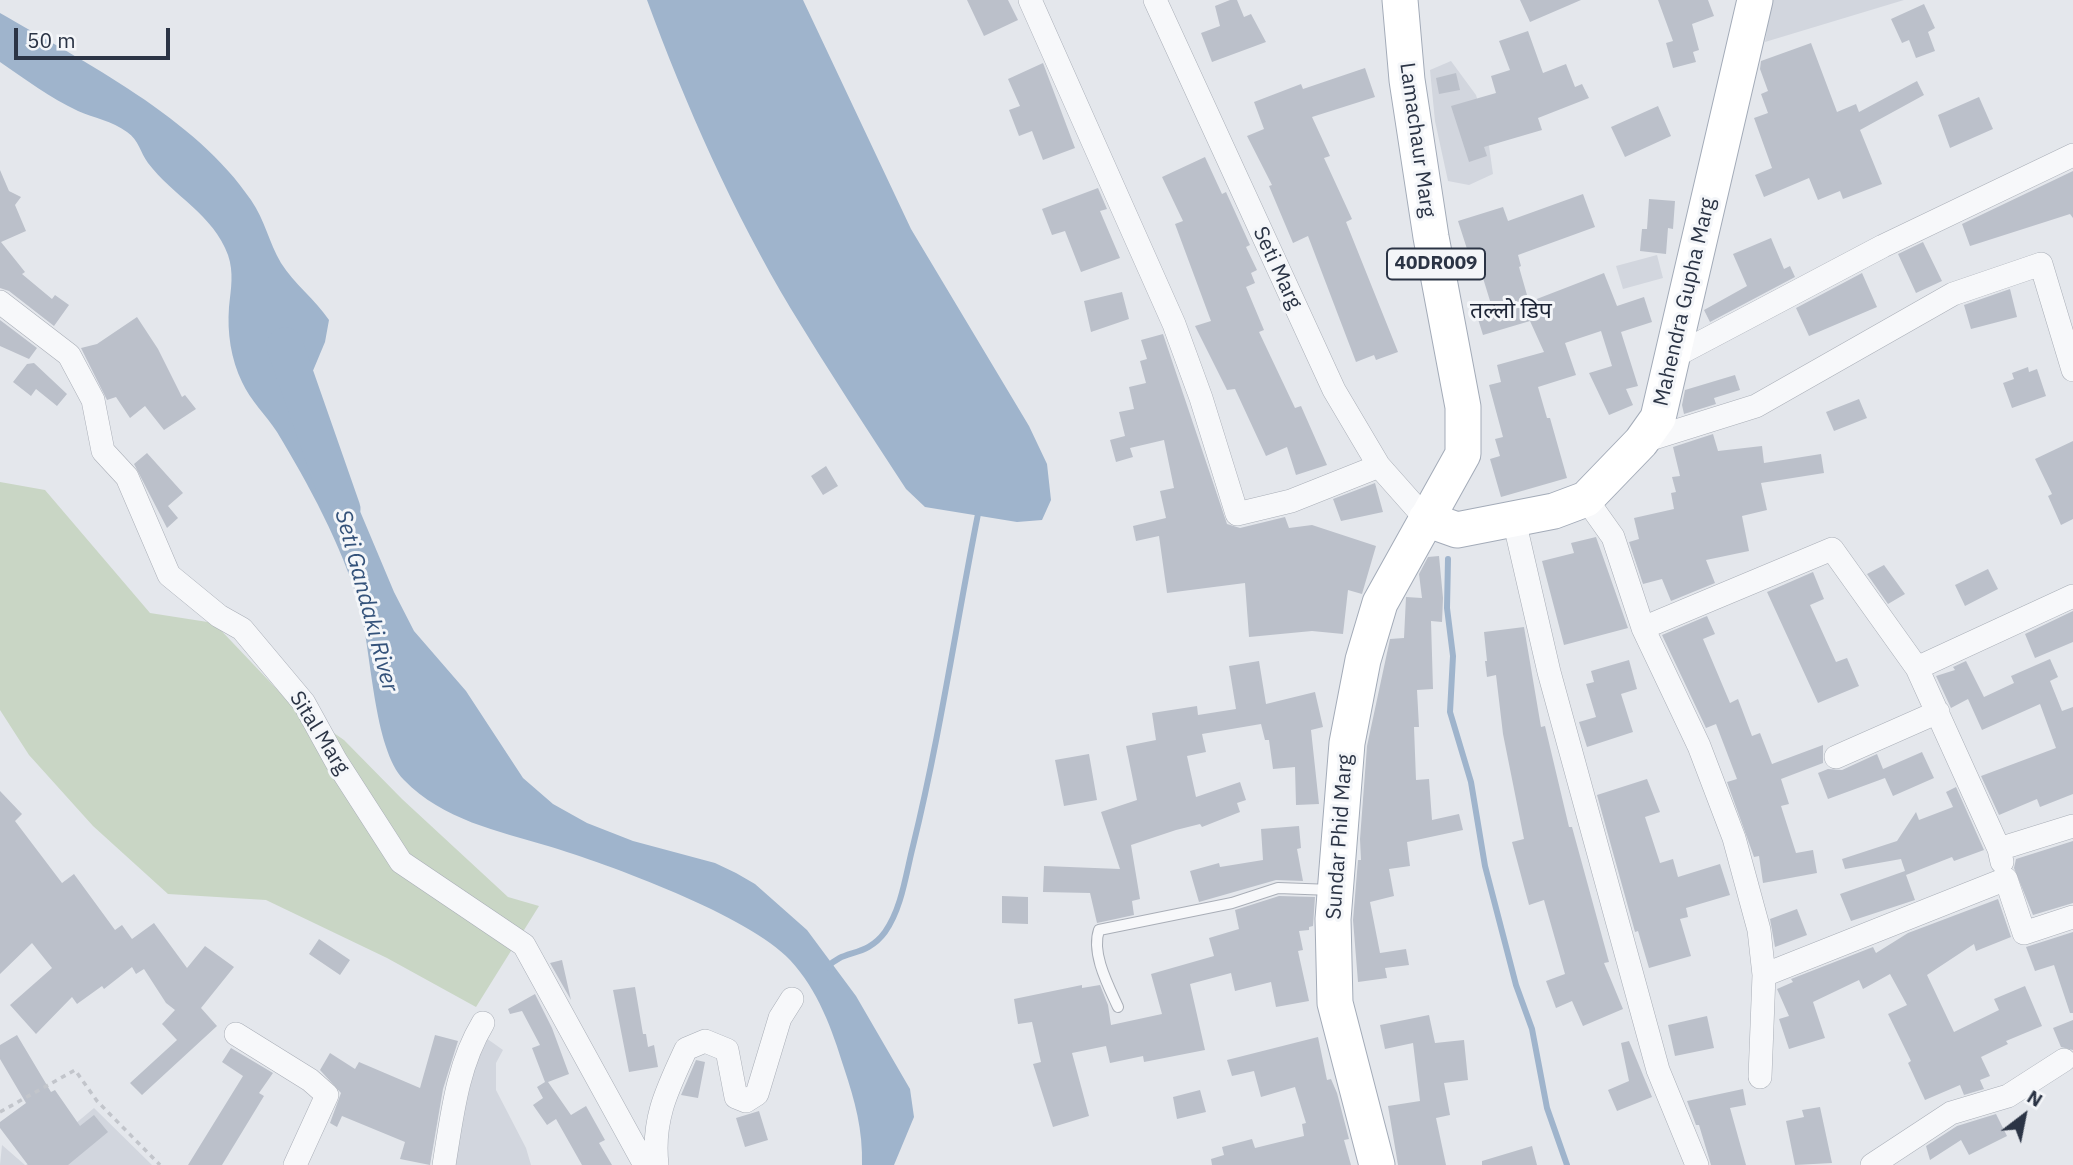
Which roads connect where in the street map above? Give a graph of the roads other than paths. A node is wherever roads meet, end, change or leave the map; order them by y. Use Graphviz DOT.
graph roads {
  1 [pos="1030,0"];
  2 [pos="1155,0"];
  3 [pos="1400,0"];
  4 [pos="1755,0"];
  5 [pos="2073,155"];
  6 [pos="0,302"];
  7 [pos="1673,357"];
  8 [pos="2073,370"];
  9 [pos="1641,442"];
  10 [pos="1379,466"];
  11 [pos="1586,499"];
  12 [pos="1426,519"];
  13 [pos="1514,520"];
  14 [pos="2073,596"];
  15 [pos="1643,628"];
  16 [pos="1917,668"];
  17 [pos="1938,712"];
  18 [pos="1836,757"];
  19 [pos="2073,826"];
  20 [pos="1999,849"];
  21 [pos="2006,879"];
  22 [pos="1335,891"];
  23 [pos="2073,917"];
  24 [pos="1764,975"];
  25 [pos="792,999"];
  26 [pos="1118,1007"];
  27 [pos="483,1023"];
  28 [pos="236,1034"];
  29 [pos="2064,1060"];
  30 [pos="1760,1077"];
  31 [pos="295,1165"];
  32 [pos="444,1165"];
  33 [pos="645,1165"];
  34 [pos="657,1165"];
  35 [pos="1377,1165"];
  36 [pos="1697,1165"];
  37 [pos="1872,1165"];
  1 -- 10 [label="street"];
  2 -- 10 [label="street, Seti Marg"];
  3 -- 12 [label="main road, Lamachaur Marg / 40DR009"];
  4 -- 7 [label="main road, Mahendra Gupha Marg"];
  5 -- 7 [label="street"];
  6 -- 33 [label="street, Sital Marg"];
  7 -- 9 [label="main road, Mahendra Gupha Marg"];
  8 -- 9 [label="street"];
  9 -- 11 [label="main road, Mahendra Gupha Marg"];
  10 -- 12 [label="street, Seti Marg"];
  11 -- 13 [label="main road, Mahendra Gupha Marg"];
  11 -- 15 [label="street"];
  12 -- 13 [label="main road, Mahendra Gupha Marg"];
  12 -- 22 [label="main road, Sundar Phid Marg"];
  13 -- 36 [label="street"];
  14 -- 16 [label="street"];
  15 -- 16 [label="street"];
  15 -- 24 [label="street"];
  16 -- 17 [label="street"];
  17 -- 18 [label="street"];
  17 -- 20 [label="street"];
  19 -- 20 [label="street"];
  20 -- 21 [label="street"];
  21 -- 23 [label="street"];
  21 -- 24 [label="street"];
  22 -- 26 [label="lane"];
  22 -- 35 [label="main road, Sundar Phid Marg"];
  24 -- 30 [label="street"];
  25 -- 34 [label="street"];
  27 -- 32 [label="street"];
  28 -- 31 [label="street"];
  29 -- 37 [label="street"];
}
